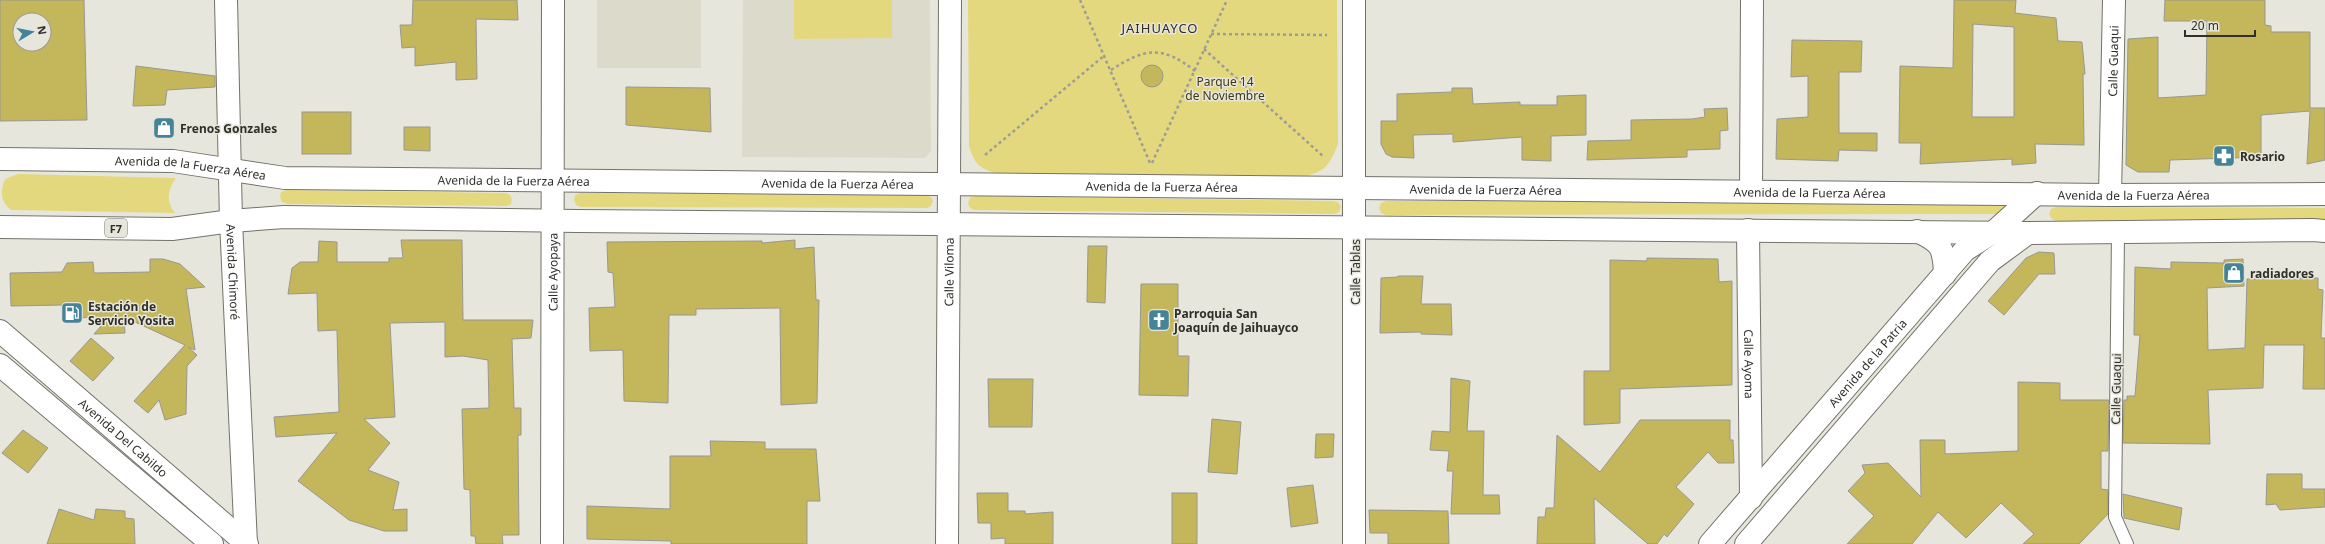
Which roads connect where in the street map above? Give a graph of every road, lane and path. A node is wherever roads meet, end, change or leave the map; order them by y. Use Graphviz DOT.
graph roads {
  1 [pos="226,0"];
  2 [pos="553,0"];
  3 [pos="950,0"];
  4 [pos="1080,0"];
  5 [pos="1227,0"];
  6 [pos="1354,0"];
  7 [pos="1752,0"];
  8 [pos="2114,0"];
  9 [pos="1211,34"];
  10 [pos="1327,35"];
  11 [pos="1204,49"];
  12 [pos="1105,55"];
  13 [pos="1111,70"];
  14 [pos="1195,71"];
  15 [pos="985,155"];
  16 [pos="1324,157"];
  17 [pos="0,159"];
  18 [pos="229,169"];
  19 [pos="553,181"];
  20 [pos="949,185"];
  21 [pos="1355,188"];
  22 [pos="1751,190"];
  23 [pos="2037,193"];
  24 [pos="2325,194"];
  25 [pos="2110,195"];
  26 [pos="231,221"];
  27 [pos="553,221"];
  28 [pos="949,225"];
  29 [pos="0,227"];
  30 [pos="1356,228"];
  31 [pos="1748,230"];
  32 [pos="1915,231"];
  33 [pos="1995,231"];
  34 [pos="2325,231"];
  35 [pos="2118,232"];
  36 [pos="2028,233"];
  37 [pos="1945,274"];
  38 [pos="0,331"];
  39 [pos="0,365"];
  40 [pos="1750,498"];
  41 [pos="212,544"];
  42 [pos="246,544"];
  43 [pos="552,544"];
  44 [pos="947,544"];
  45 [pos="1354,544"];
  46 [pos="1710,544"];
  47 [pos="1746,544"];
  48 [pos="2127,544"];
  1 -- 18 [label="main road, Avenida Chimoré"];
  2 -- 19 [label="main road, Calle Ayopaya"];
  3 -- 20 [label="main road, Calle Viloma"];
  4 -- 12 [label="path"];
  5 -- 9 [label="path"];
  6 -- 21 [label="main road, Calle Tablas"];
  7 -- 22 [label="main road"];
  8 -- 25 [label="main road, Calle Guaqui"];
  9 -- 10 [label="path"];
  9 -- 11 [label="path"];
  11 -- 14 [label="path"];
  11 -- 16 [label="path"];
  12 -- 13 [label="path"];
  12 -- 15 [label="path"];
  13 -- 14 [label="path"];
  13 -- 14 [label="path"];
  17 -- 18 [label="main road, Avenida de la Fuerza Aérea"];
  18 -- 19 [label="main road, Avenida de la Fuerza Aérea"];
  18 -- 26 [label="main road, Avenida Chimoré"];
  19 -- 20 [label="main road, Avenida de la Fuerza Aérea"];
  19 -- 27 [label="main road, Calle Ayopaya"];
  20 -- 21 [label="main road, Avenida de la Fuerza Aérea"];
  20 -- 28 [label="main road, Calle Viloma"];
  21 -- 22 [label="main road, Avenida de la Fuerza Aérea"];
  21 -- 30 [label="main road, Calle Tablas"];
  22 -- 23 [label="main road, Avenida de la Fuerza Aérea"];
  23 -- 25 [label="main road, Avenida de la Fuerza Aérea"];
  23 -- 33 [label="main road, Avenida de la Patria"];
  24 -- 25 [label="main road, Avenida de la Fuerza Aérea"];
  26 -- 27 [label="main road"];
  26 -- 29 [label="main road, F7"];
  26 -- 42 [label="main road, Avenida Chimoré"];
  27 -- 28 [label="main road"];
  27 -- 43 [label="main road, Calle Ayopaya"];
  28 -- 30 [label="main road"];
  28 -- 44 [label="main road, Calle Viloma"];
  30 -- 31 [label="main road"];
  30 -- 45 [label="main road, Calle Tablas"];
  31 -- 32 [label="main road"];
  31 -- 40 [label="main road, Calle Ayoma"];
  32 -- 33 [label="main road"];
  32 -- 37 [label="main road"];
  33 -- 36 [label="main road"];
  33 -- 37 [label="main road, Avenida de la Patria"];
  34 -- 35 [label="main road"];
  35 -- 36 [label="main road"];
  35 -- 48 [label="lane, Calle Guaqui"];
  36 -- 47 [label="main road"];
  37 -- 40 [label="main road, Avenida de la Patria"];
  38 -- 42 [label="main road, Avenida Del Cabildo"];
  39 -- 41 [label="main road, Avenida Del Cabildo"];
  40 -- 46 [label="main road, Avenida de la Patria"];
}
